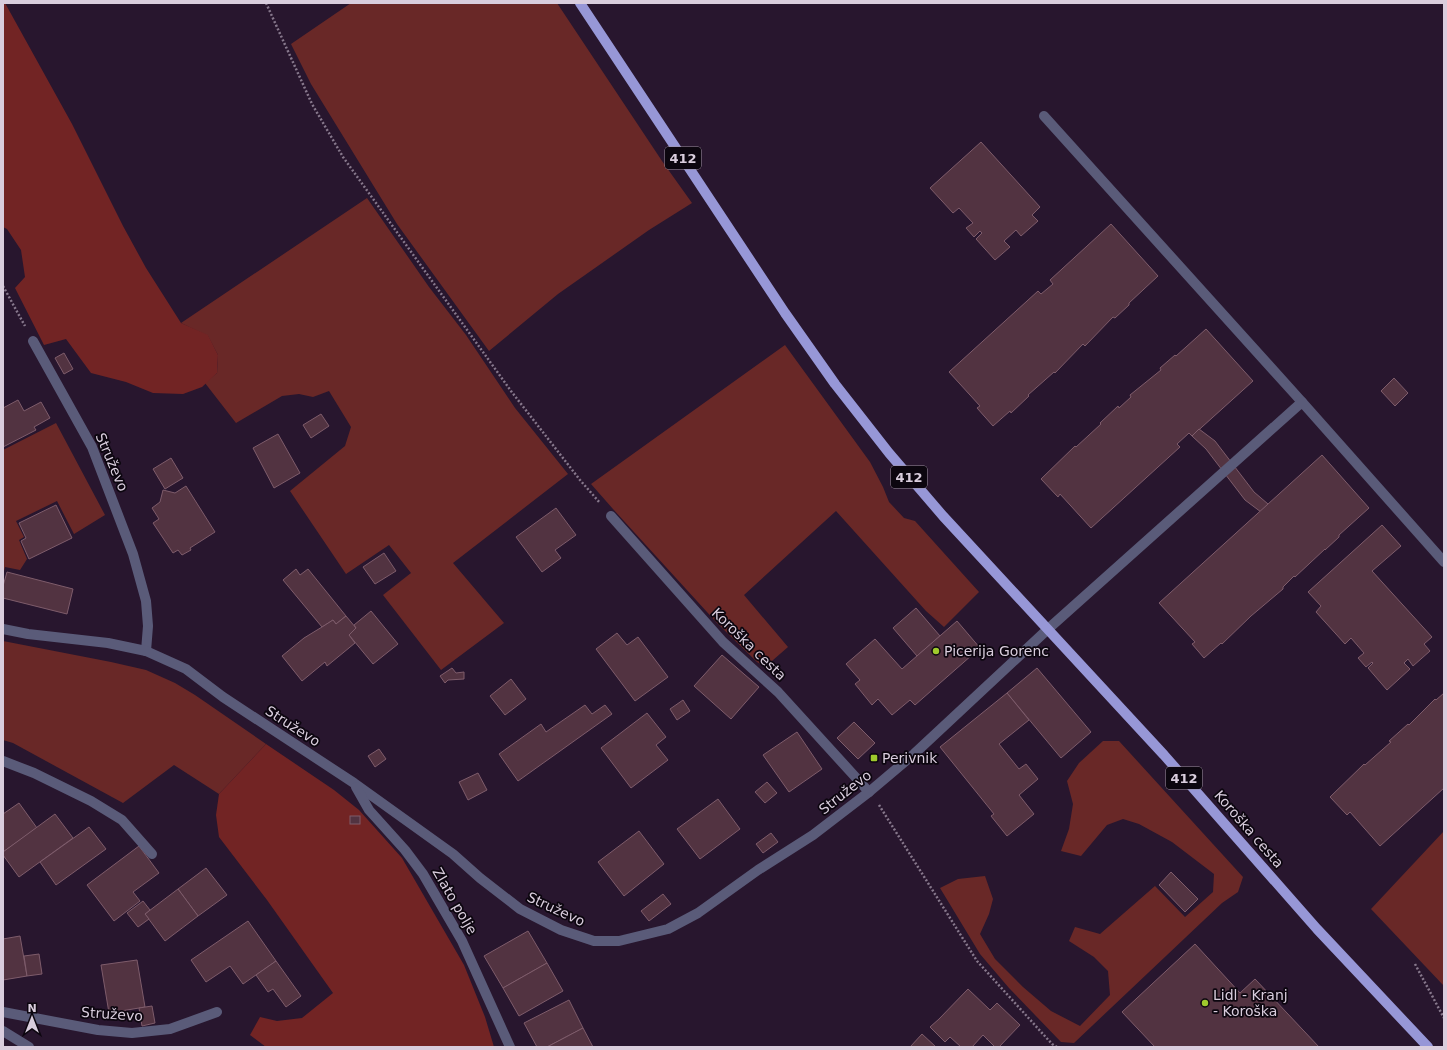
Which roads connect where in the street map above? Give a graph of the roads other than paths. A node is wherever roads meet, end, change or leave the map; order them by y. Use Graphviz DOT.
graph roads {
  1 [pos="580,3"];
  2 [pos="1044,116"];
  3 [pos="33,341"];
  4 [pos="1302,402"];
  5 [pos="611,516"];
  6 [pos="1444,562"];
  7 [pos="3,628"];
  8 [pos="1048,630"];
  9 [pos="146,651"];
  10 [pos="3,761"];
  11 [pos="354,783"];
  12 [pos="869,792"];
  13 [pos="152,854"];
  14 [pos="3,1012"];
  15 [pos="217,1012"];
  16 [pos="3,1031"];
  17 [pos="30,1047"];
  18 [pos="510,1047"];
  19 [pos="1428,1047"];
  1 -- 8 [label="main road, 412"];
  2 -- 4 [label="street"];
  3 -- 9 [label="street, Struževo"];
  4 -- 6 [label="street"];
  4 -- 8 [label="street, Struževo"];
  5 -- 12 [label="street, Koroška cesta"];
  7 -- 9 [label="street, Struževo"];
  8 -- 12 [label="street, Struževo"];
  8 -- 19 [label="main road, Koroška cesta / 412"];
  9 -- 11 [label="street, Struževo"];
  10 -- 13 [label="street"];
  11 -- 12 [label="street, Struževo"];
  11 -- 18 [label="street, Zlato polje"];
  14 -- 15 [label="street, Struževo"];
  16 -- 17 [label="street"];
}
